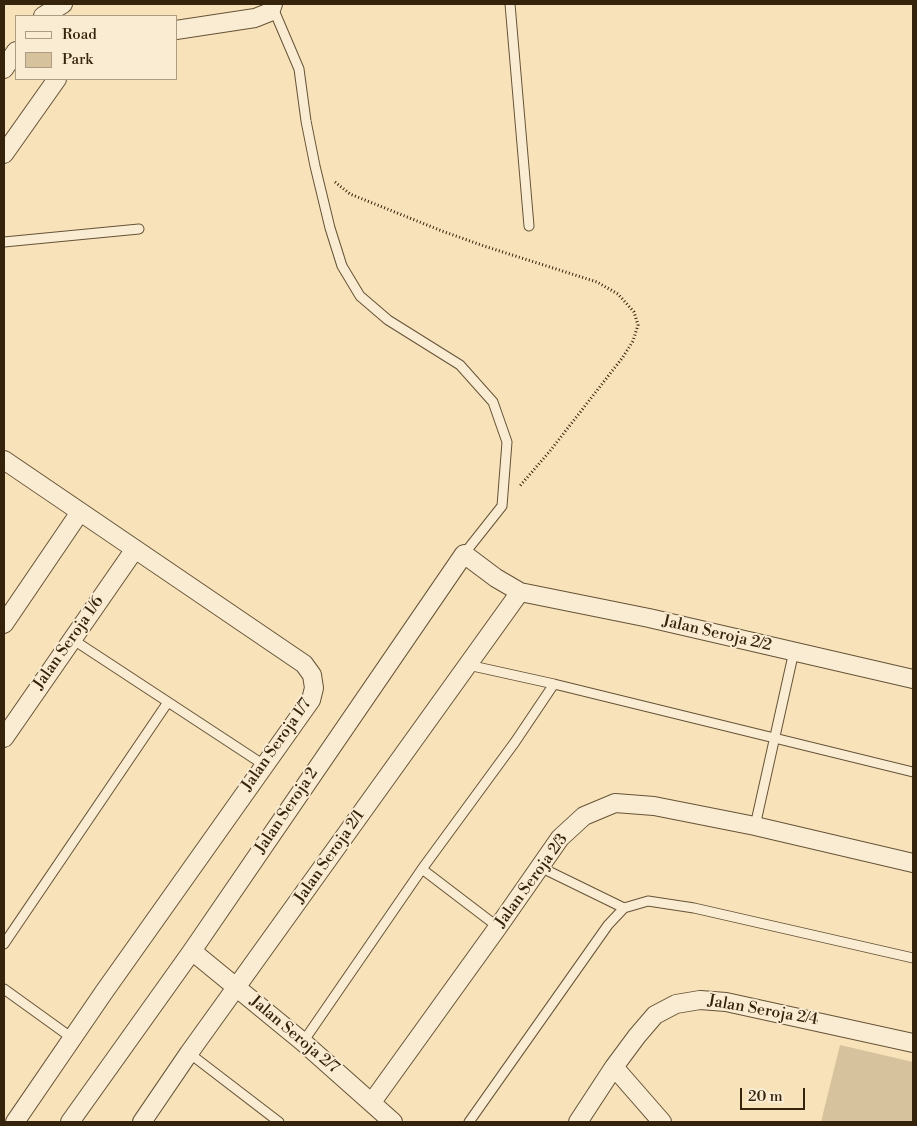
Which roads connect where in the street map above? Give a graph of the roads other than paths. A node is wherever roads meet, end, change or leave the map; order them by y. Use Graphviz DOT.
graph roads {
  1 [pos="63,4"];
  2 [pos="510,4"];
  3 [pos="272,8"];
  4 [pos="45,15"];
  5 [pos="178,30"];
  6 [pos="13,50"];
  7 [pos="4,69"];
  8 [pos="54,80"];
  9 [pos="4,154"];
  10 [pos="529,226"];
  11 [pos="139,228"];
  12 [pos="4,242"];
  13 [pos="4,460"];
  14 [pos="80,512"];
  15 [pos="135,548"];
  16 [pos="464,554"];
  17 [pos="520,592"];
  18 [pos="4,624"];
  19 [pos="72,639"];
  20 [pos="794,651"];
  21 [pos="467,665"];
  22 [pos="913,679"];
  23 [pos="554,684"];
  24 [pos="168,702"];
  25 [pos="4,738"];
  26 [pos="774,738"];
  27 [pos="264,766"];
  28 [pos="913,772"];
  29 [pos="755,826"];
  30 [pos="913,864"];
  31 [pos="540,867"];
  32 [pos="422,869"];
  33 [pos="624,908"];
  34 [pos="498,927"];
  35 [pos="4,944"];
  36 [pos="192,951"];
  37 [pos="913,958"];
  38 [pos="237,988"];
  39 [pos="4,989"];
  40 [pos="72,1038"];
  41 [pos="303,1042"];
  42 [pos="913,1043"];
  43 [pos="189,1052"];
  44 [pos="614,1067"];
  45 [pos="372,1102"];
  46 [pos="15,1122"];
  47 [pos="70,1122"];
  48 [pos="142,1122"];
  49 [pos="279,1122"];
  50 [pos="393,1122"];
  51 [pos="469,1122"];
  52 [pos="578,1122"];
  53 [pos="662,1122"];
  1 -- 4 [label="street"];
  2 -- 10 [label="lane"];
  3 -- 5 [label="street"];
  3 -- 16 [label="lane"];
  6 -- 7 [label="street"];
  8 -- 9 [label="street"];
  11 -- 12 [label="lane"];
  13 -- 14 [label="street, Jalan Seroja 1/7"];
  14 -- 15 [label="street, Jalan Seroja 1/7"];
  14 -- 18 [label="street"];
  15 -- 19 [label="street, Jalan Seroja 1/6"];
  15 -- 27 [label="street, Jalan Seroja 1/7"];
  16 -- 17 [label="street"];
  16 -- 36 [label="street, Jalan Seroja 2"];
  17 -- 20 [label="street, Jalan Seroja 2/2"];
  17 -- 21 [label="street, Jalan Seroja 2/1"];
  19 -- 24 [label="lane"];
  19 -- 25 [label="street, Jalan Seroja 1/6"];
  20 -- 22 [label="street, Jalan Seroja 2/2"];
  20 -- 26 [label="lane"];
  21 -- 23 [label="lane"];
  21 -- 38 [label="street, Jalan Seroja 2/1"];
  23 -- 26 [label="lane"];
  23 -- 32 [label="lane"];
  24 -- 27 [label="lane"];
  24 -- 35 [label="lane"];
  26 -- 28 [label="lane"];
  26 -- 29 [label="lane"];
  27 -- 40 [label="street, Jalan Seroja 1/7"];
  29 -- 30 [label="street, Jalan Seroja 2/3"];
  29 -- 31 [label="street, Jalan Seroja 2/3"];
  31 -- 33 [label="lane"];
  31 -- 34 [label="street, Jalan Seroja 2/3"];
  32 -- 34 [label="lane"];
  32 -- 41 [label="lane"];
  33 -- 37 [label="lane"];
  33 -- 51 [label="lane"];
  34 -- 45 [label="street, Jalan Seroja 2/3"];
  36 -- 38 [label="street, Jalan Seroja 2/7"];
  36 -- 47 [label="street, Jalan Seroja 2"];
  38 -- 41 [label="street, Jalan Seroja 2/7"];
  38 -- 43 [label="street, Jalan Seroja 2/1"];
  39 -- 40 [label="lane"];
  40 -- 46 [label="street, Jalan Seroja 1/7"];
  41 -- 45 [label="street, Jalan Seroja 2/7"];
  42 -- 44 [label="street, Jalan Seroja 2/4"];
  43 -- 48 [label="street, Jalan Seroja 2/1"];
  43 -- 49 [label="lane"];
  44 -- 52 [label="street, Jalan Seroja 2/4"];
  44 -- 53 [label="street"];
  45 -- 50 [label="street, Jalan Seroja 2/7"];
}
